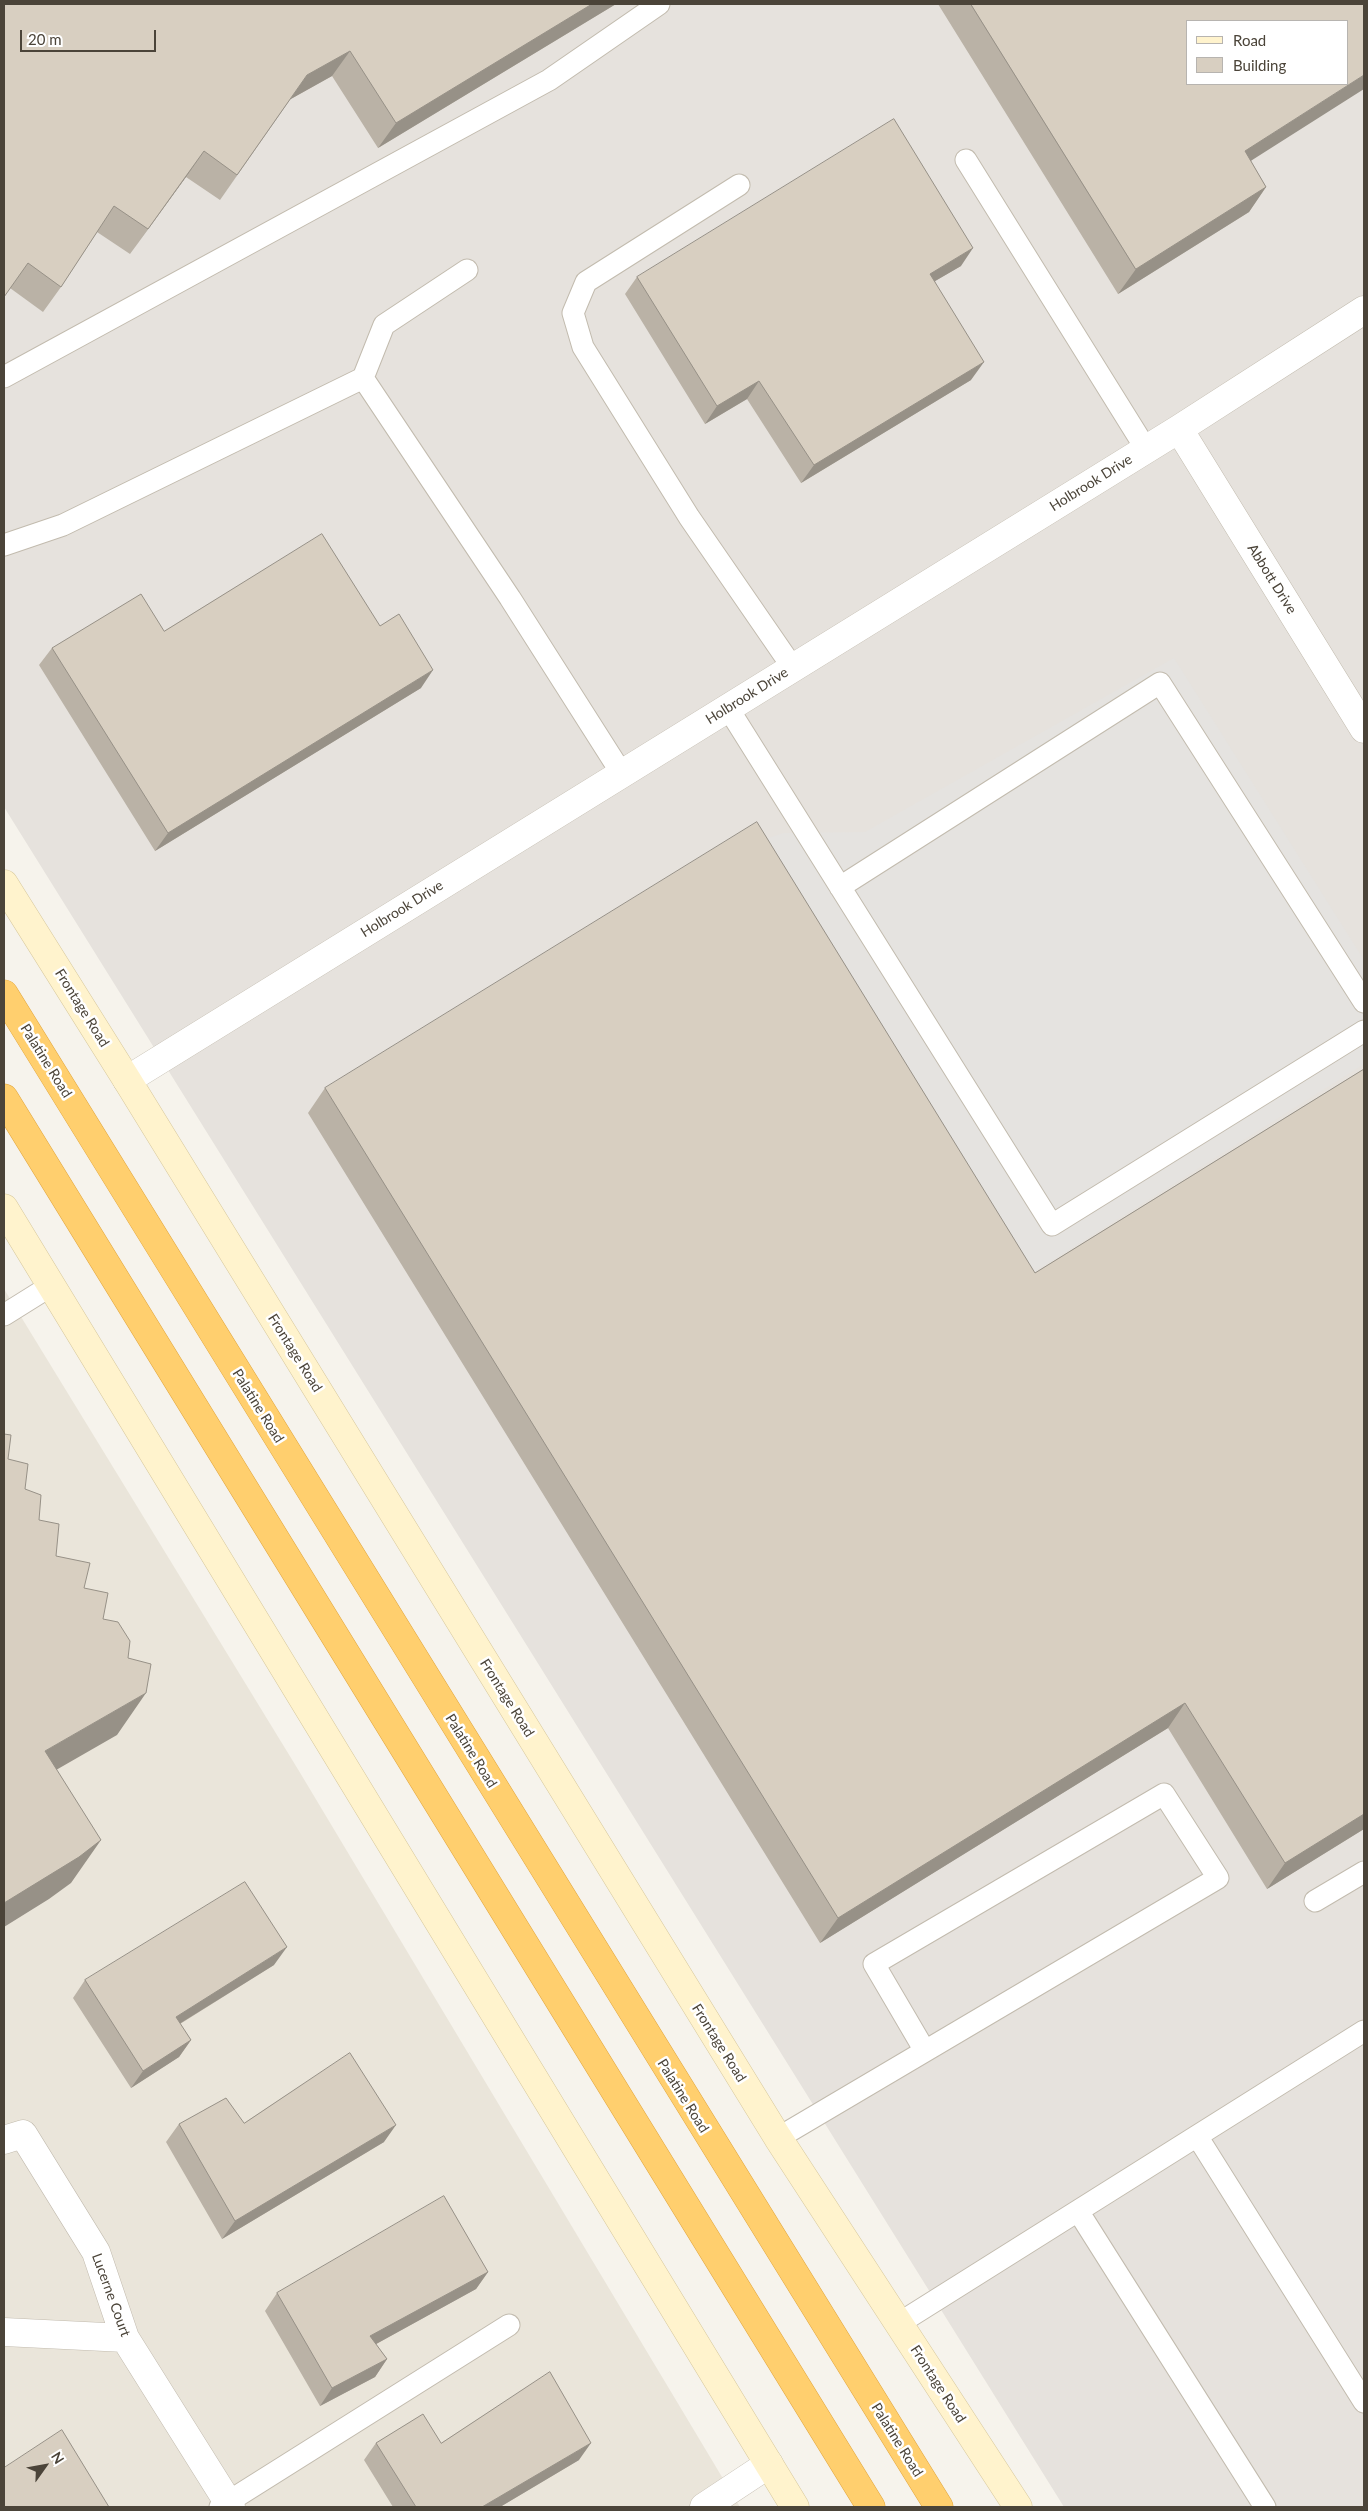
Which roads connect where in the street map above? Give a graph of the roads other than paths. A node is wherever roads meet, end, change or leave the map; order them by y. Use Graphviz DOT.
graph roads {
  1 [pos="659,4"];
  2 [pos="966,160"];
  3 [pos="739,185"];
  4 [pos="467,270"];
  5 [pos="1364,310"];
  6 [pos="4,377"];
  7 [pos="363,378"];
  8 [pos="1179,429"];
  9 [pos="1146,449"];
  10 [pos="4,545"];
  11 [pos="793,668"];
  12 [pos="728,708"];
  13 [pos="1364,729"];
  14 [pos="622,774"];
  15 [pos="4,884"];
  16 [pos="840,888"];
  17 [pos="4,994"];
  18 [pos="1364,1002"];
  19 [pos="1364,1031"];
  20 [pos="127,1080"];
  21 [pos="4,1098"];
  22 [pos="4,1208"];
  23 [pos="52,1285"];
  24 [pos="4,1315"];
  25 [pos="1364,1872"];
  26 [pos="1315,1901"];
  27 [pos="1364,2031"];
  28 [pos="925,2051"];
  29 [pos="1197,2136"];
  30 [pos="13,2137"];
  31 [pos="778,2138"];
  32 [pos="1078,2211"];
  33 [pos="898,2324"];
  34 [pos="508,2325"];
  35 [pos="4,2332"];
  36 [pos="126,2338"];
  37 [pos="1364,2402"];
  38 [pos="768,2464"];
  39 [pos="226,2506"];
  40 [pos="704,2507"];
  41 [pos="795,2507"];
  42 [pos="871,2507"];
  43 [pos="939,2507"];
  44 [pos="1018,2507"];
  45 [pos="1265,2507"];
  1 -- 6 [label="lane"];
  2 -- 9 [label="lane"];
  3 -- 11 [label="lane"];
  4 -- 7 [label="lane"];
  5 -- 8 [label="street, Holbrook Drive"];
  7 -- 10 [label="lane"];
  7 -- 14 [label="lane"];
  8 -- 9 [label="street, Holbrook Drive"];
  8 -- 13 [label="street, Abbott Drive"];
  9 -- 11 [label="street, Holbrook Drive"];
  11 -- 12 [label="street, Holbrook Drive"];
  12 -- 14 [label="street, Holbrook Drive"];
  12 -- 16 [label="lane"];
  14 -- 20 [label="street, Holbrook Drive"];
  15 -- 20 [label="street, Frontage Road"];
  16 -- 18 [label="lane"];
  16 -- 19 [label="lane"];
  17 -- 43 [label="highway, Palatine Road"];
  20 -- 31 [label="street, Frontage Road"];
  21 -- 42 [label="highway"];
  22 -- 23 [label="street"];
  23 -- 24 [label="lane"];
  23 -- 38 [label="street"];
  25 -- 26 [label="lane"];
  27 -- 29 [label="lane"];
  28 -- 28 [label="lane"];
  28 -- 31 [label="lane"];
  29 -- 32 [label="lane"];
  29 -- 37 [label="lane"];
  30 -- 36 [label="street, Lucerne Court"];
  31 -- 33 [label="street, Frontage Road"];
  32 -- 33 [label="lane"];
  32 -- 45 [label="lane"];
  33 -- 44 [label="street, Frontage Road"];
  34 -- 39 [label="lane"];
  35 -- 36 [label="street"];
  36 -- 39 [label="street, Lucerne Court"];
  38 -- 40 [label="street"];
  38 -- 41 [label="street"];
}
